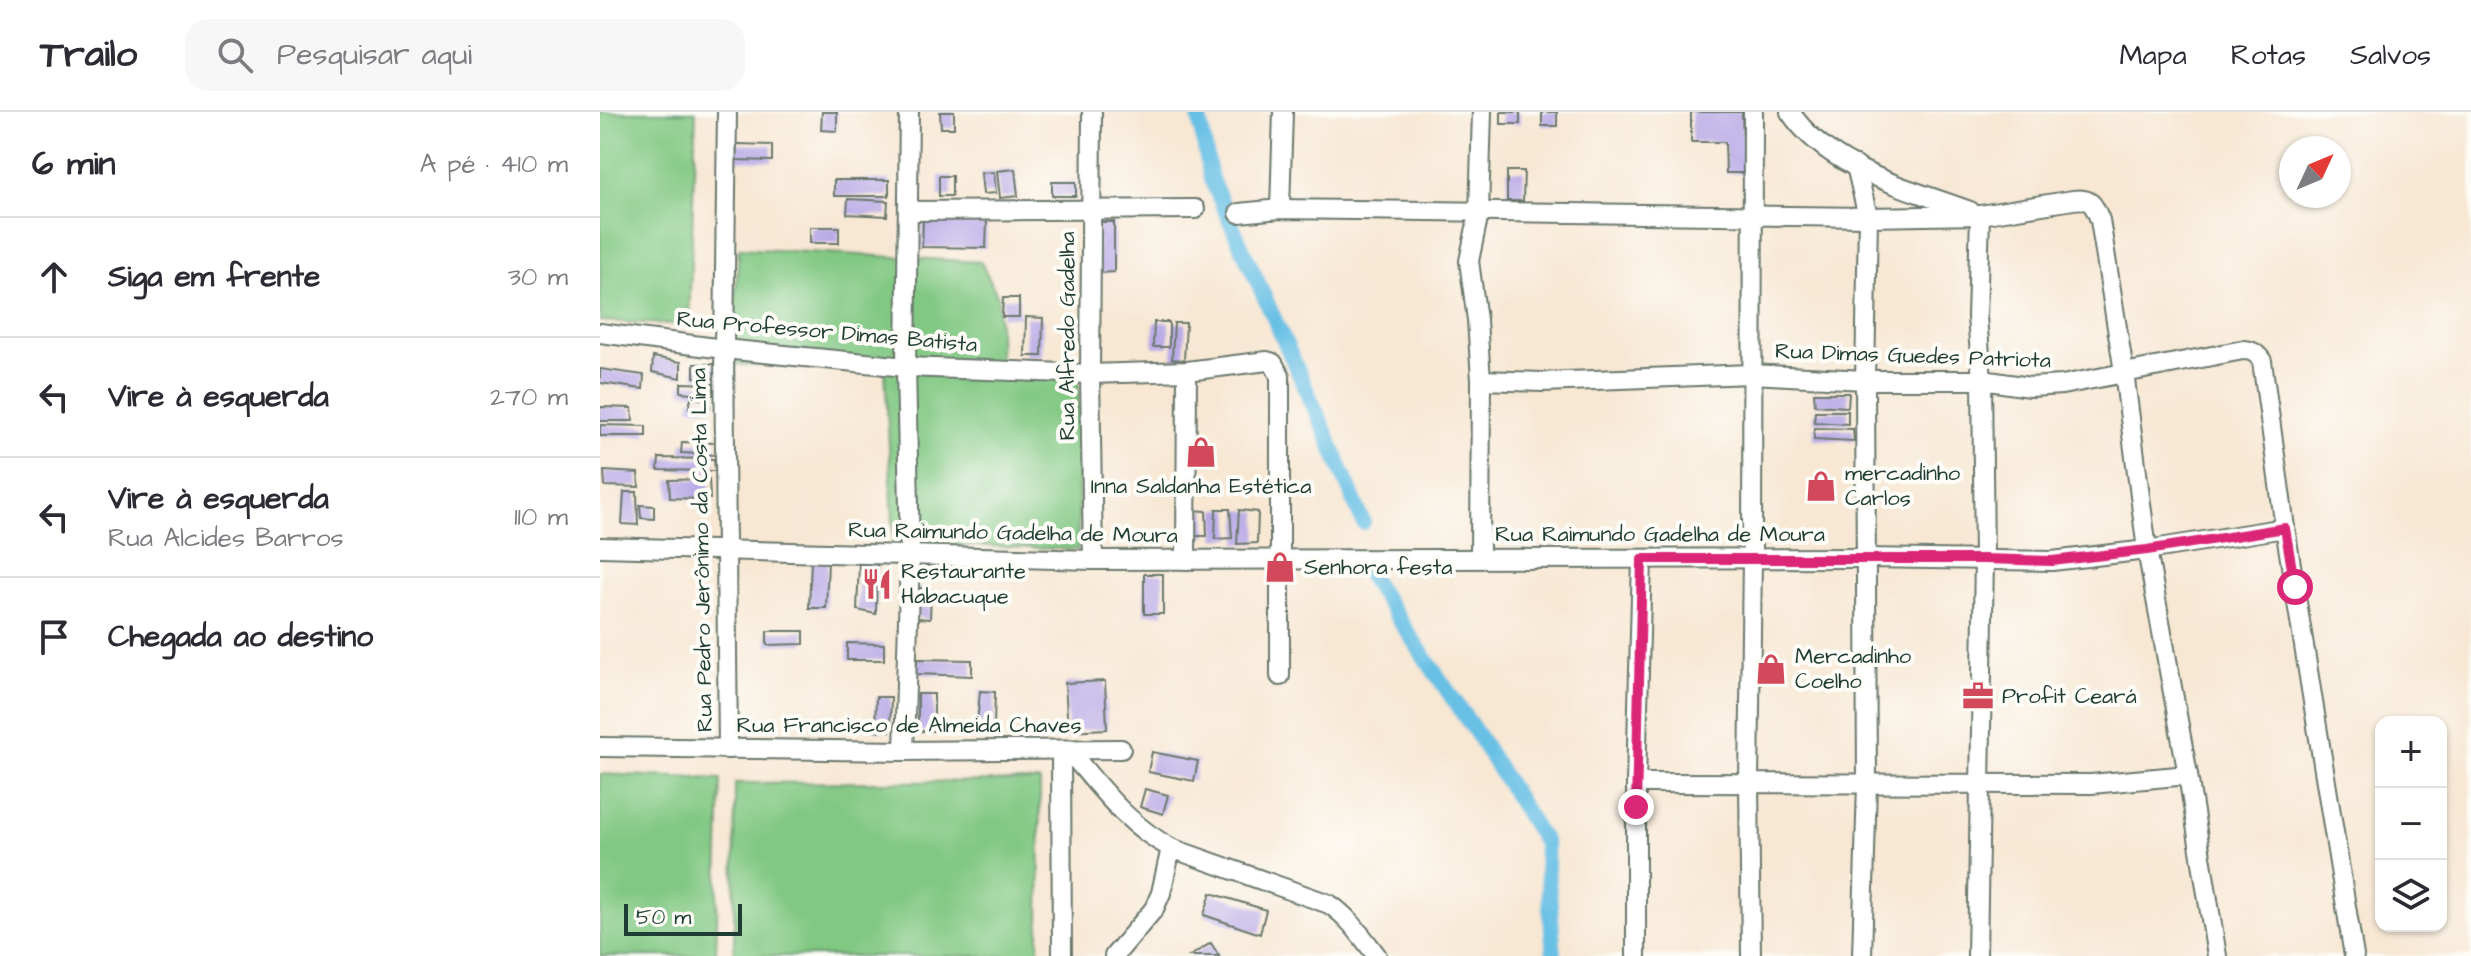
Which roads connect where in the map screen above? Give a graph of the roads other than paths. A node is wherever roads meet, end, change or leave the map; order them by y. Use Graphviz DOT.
graph roads {
  1 [pos="727,112"];
  2 [pos="909,112"];
  3 [pos="1092,112"];
  4 [pos="1283,112"];
  5 [pos="1482,112"];
  6 [pos="1753,112"];
  7 [pos="1790,112"];
  8 [pos="1856,166"];
  9 [pos="1195,209"];
  10 [pos="1280,209"];
  11 [pos="1091,210"];
  12 [pos="908,211"];
  13 [pos="1239,213"];
  14 [pos="1479,213"];
  15 [pos="1754,214"];
  16 [pos="1980,215"];
  17 [pos="1868,217"];
  18 [pos="600,333"];
  19 [pos="724,349"];
  20 [pos="906,367"];
  21 [pos="1187,371"];
  22 [pos="2124,372"];
  23 [pos="1090,374"];
  24 [pos="1751,374"];
  25 [pos="1481,380"];
  26 [pos="1865,380"];
  27 [pos="1982,380"];
  28 [pos="2285,528"];
  29 [pos="600,547"];
  30 [pos="2147,550"];
  31 [pos="728,552"];
  32 [pos="910,555"];
  33 [pos="1280,558"];
  34 [pos="1480,558"];
  35 [pos="1866,558"];
  36 [pos="1642,559"];
  37 [pos="1752,559"];
  38 [pos="1984,559"];
  39 [pos="1093,560"];
  40 [pos="1186,560"];
  41 [pos="1280,676"];
  42 [pos="600,747"];
  43 [pos="728,749"];
  44 [pos="1121,749"];
  45 [pos="1064,750"];
  46 [pos="904,751"];
  47 [pos="2188,775"];
  48 [pos="1749,782"];
  49 [pos="1636,783"];
  50 [pos="1867,783"];
  51 [pos="1979,785"];
  52 [pos="1171,848"];
  53 [pos="1062,956"];
  54 [pos="1114,956"];
  55 [pos="1377,956"];
  56 [pos="1636,956"];
  57 [pos="1751,956"];
  58 [pos="1862,956"];
  59 [pos="1977,956"];
  60 [pos="2217,956"];
  61 [pos="2354,956"];
  1 -- 19 [label="street, Rua Pedro Jerônimo da Costa Lima"];
  2 -- 12 [label="street"];
  3 -- 11 [label="street, Rua Alfredo Gadelha"];
  4 -- 10 [label="street"];
  5 -- 14 [label="street"];
  6 -- 15 [label="street"];
  7 -- 8 [label="street"];
  8 -- 16 [label="street"];
  8 -- 17 [label="street"];
  9 -- 11 [label="street"];
  10 -- 13 [label="street"];
  10 -- 14 [label="street"];
  11 -- 12 [label="street"];
  11 -- 23 [label="street, Rua Alfredo Gadelha"];
  12 -- 20 [label="street"];
  14 -- 15 [label="street"];
  14 -- 25 [label="street"];
  15 -- 17 [label="street"];
  15 -- 24 [label="street"];
  16 -- 17 [label="street"];
  16 -- 22 [label="street"];
  16 -- 27 [label="street"];
  17 -- 26 [label="street"];
  18 -- 19 [label="street, Rua Professor Dimas Batista"];
  19 -- 20 [label="street, Rua Professor Dimas Batista"];
  19 -- 31 [label="street, Rua Pedro Jerônimo da Costa Lima"];
  20 -- 23 [label="street, Rua Professor Dimas Batista"];
  20 -- 32 [label="street"];
  21 -- 23 [label="street, Rua Professor Dimas Batista"];
  21 -- 33 [label="street, Rua Professor Dimas Batista"];
  21 -- 40 [label="street"];
  22 -- 27 [label="street, Rua Dimas Guedes Patriota"];
  22 -- 28 [label="street, Rua Dimas Guedes Patriota"];
  22 -- 30 [label="street"];
  23 -- 39 [label="street, Rua Alfredo Gadelha"];
  24 -- 25 [label="street, Rua Dimas Guedes Patriota"];
  24 -- 26 [label="street, Rua Dimas Guedes Patriota"];
  24 -- 37 [label="street"];
  25 -- 34 [label="street"];
  26 -- 27 [label="street, Rua Dimas Guedes Patriota"];
  26 -- 35 [label="street"];
  27 -- 38 [label="street"];
  28 -- 30 [label="street, Rua Raimundo Gadelha de Moura"];
  28 -- 61 [label="street"];
  29 -- 31 [label="street, Rua Raimundo Gadelha de Moura"];
  30 -- 38 [label="street, Rua Raimundo Gadelha de Moura"];
  30 -- 47 [label="street"];
  31 -- 32 [label="street, Rua Raimundo Gadelha de Moura"];
  31 -- 43 [label="street, Rua Pedro Jerônimo da Costa Lima"];
  32 -- 39 [label="street, Rua Raimundo Gadelha de Moura"];
  32 -- 46 [label="street"];
  33 -- 34 [label="street, Rua Raimundo Gadelha de Moura"];
  33 -- 40 [label="street, Rua Raimundo Gadelha de Moura"];
  33 -- 41 [label="street"];
  34 -- 36 [label="street, Rua Raimundo Gadelha de Moura"];
  35 -- 37 [label="street, Rua Raimundo Gadelha de Moura"];
  35 -- 38 [label="street, Rua Raimundo Gadelha de Moura"];
  35 -- 50 [label="street"];
  36 -- 37 [label="street, Rua Raimundo Gadelha de Moura"];
  36 -- 49 [label="street"];
  37 -- 48 [label="street"];
  38 -- 51 [label="street"];
  39 -- 40 [label="street, Rua Raimundo Gadelha de Moura"];
  42 -- 43 [label="street, Rua Francisco de Almeida Chaves"];
  43 -- 46 [label="street, Rua Francisco de Almeida Chaves"];
  44 -- 45 [label="street, Rua Francisco de Almeida Chaves"];
  45 -- 46 [label="street, Rua Francisco de Almeida Chaves"];
  45 -- 52 [label="street"];
  45 -- 53 [label="street"];
  47 -- 51 [label="street"];
  47 -- 60 [label="street"];
  48 -- 49 [label="street"];
  48 -- 50 [label="street"];
  48 -- 57 [label="street"];
  49 -- 56 [label="street"];
  50 -- 51 [label="street"];
  50 -- 58 [label="street"];
  51 -- 59 [label="street"];
  52 -- 54 [label="street"];
  52 -- 55 [label="street"];
}
